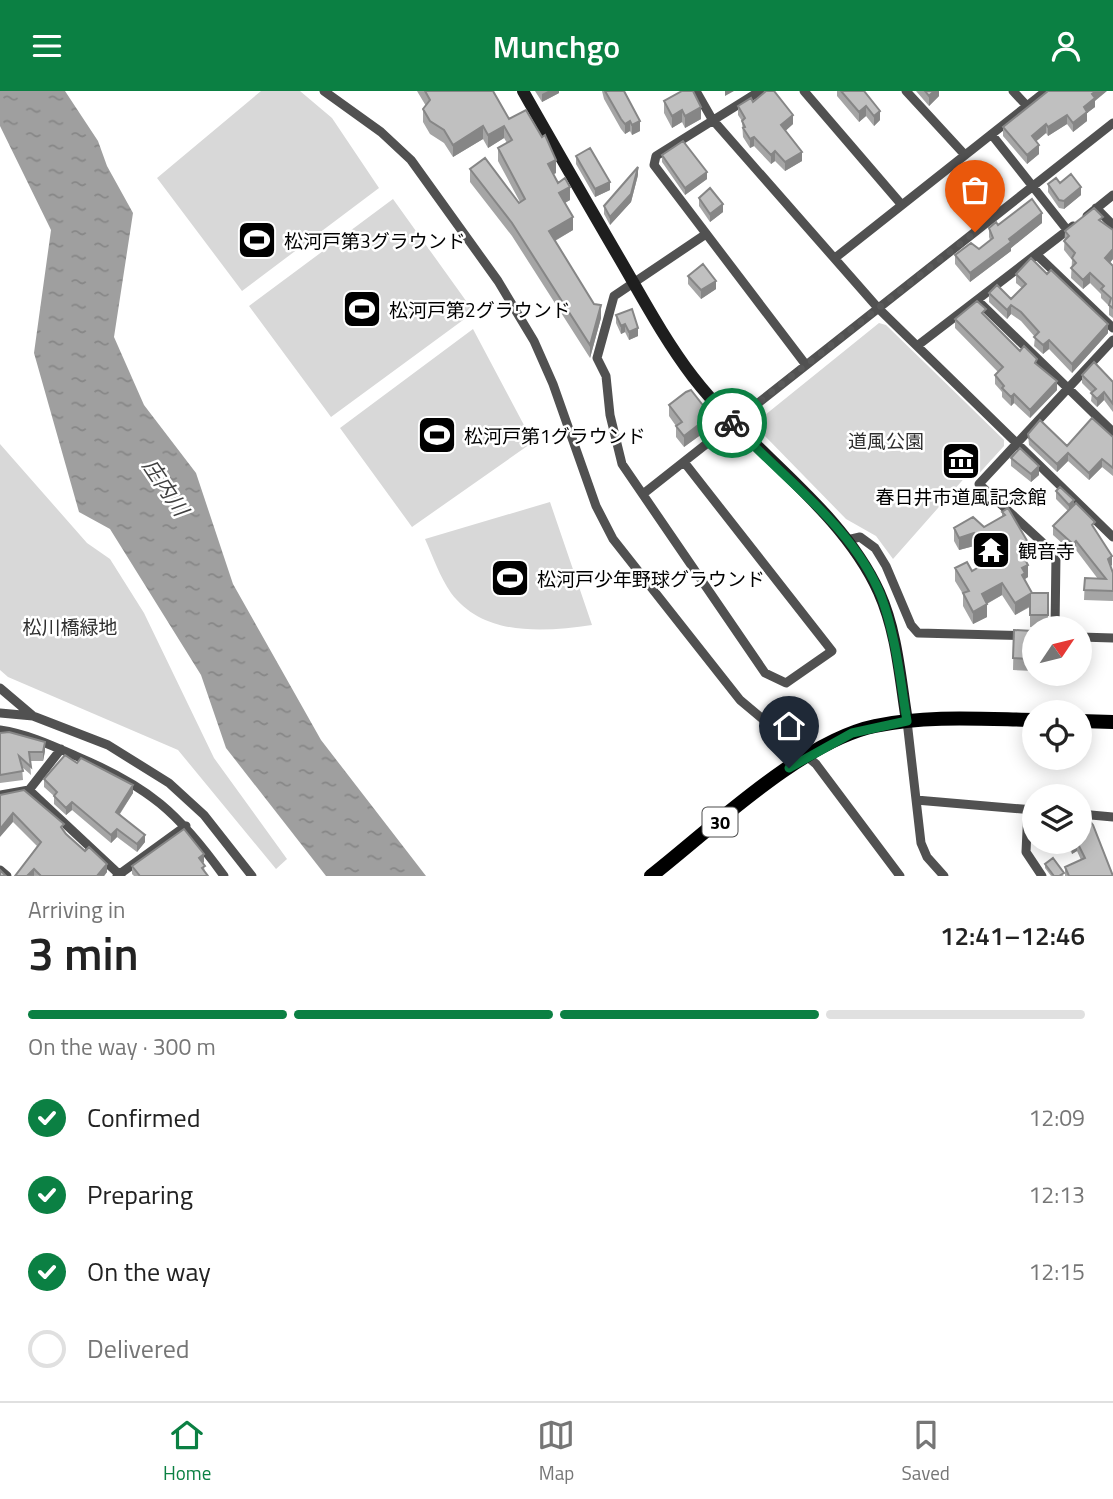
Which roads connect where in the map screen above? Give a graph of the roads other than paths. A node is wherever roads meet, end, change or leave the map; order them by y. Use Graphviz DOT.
graph roads {
  1 [pos="324,91"];
  2 [pos="523,91"];
  3 [pos="696,91"];
  4 [pos="760,91"];
  5 [pos="803,91"];
  6 [pos="906,91"];
  7 [pos="1013,91"];
  8 [pos="1046,91"];
  9 [pos="1027,106"];
  10 [pos="712,119"];
  11 [pos="1113,124"];
  12 [pos="992,135"];
  13 [pos="965,155"];
  14 [pos="1032,187"];
  15 [pos="1113,195"];
  16 [pos="901,204"];
  17 [pos="1096,208"];
  18 [pos="1113,225"];
  19 [pos="1068,231"];
  20 [pos="706,234"];
  21 [pos="1037,255"];
  22 [pos="835,258"];
  23 [pos="634,283"];
  24 [pos="977,300"];
  25 [pos="878,308"];
  26 [pos="1113,328"];
  27 [pos="1113,340"];
  28 [pos="917,346"];
  29 [pos="806,365"];
  30 [pos="1068,387"];
  31 [pos="732,423"];
  32 [pos="1113,432"];
  33 [pos="1017,443"];
  34 [pos="684,462"];
  35 [pos="643,494"];
  36 [pos="1113,537"];
  37 [pos="847,540"];
  38 [pos="1055,616"];
  39 [pos="1022,636"];
  40 [pos="1092,637"];
  41 [pos="1113,638"];
  42 [pos="0,688"];
  43 [pos="0,713"];
  44 [pos="33,716"];
  45 [pos="1022,720"];
  46 [pos="907,721"];
  47 [pos="1092,721"];
  48 [pos="1113,722"];
  49 [pos="0,730"];
  50 [pos="61,750"];
  51 [pos="807,755"];
  52 [pos="29,790"];
  53 [pos="0,795"];
  54 [pos="916,800"];
  55 [pos="1022,808"];
  56 [pos="1092,815"];
  57 [pos="1113,817"];
  58 [pos="186,826"];
  59 [pos="1027,854"];
  60 [pos="0,870"];
  61 [pos="119,875"];
  62 [pos="7,876"];
  63 [pos="224,876"];
  64 [pos="252,876"];
  65 [pos="651,876"];
  66 [pos="900,876"];
  67 [pos="944,876"];
  68 [pos="1042,876"];
  1 -- 51 [label="street"];
  2 -- 23 [label="main road"];
  3 -- 10 [label="street"];
  4 -- 10 [label="street"];
  5 -- 16 [label="street"];
  6 -- 13 [label="street"];
  7 -- 9 [label="street"];
  8 -- 9 [label="street"];
  9 -- 12 [label="street"];
  10 -- 20 [label="street"];
  10 -- 22 [label="street"];
  11 -- 14 [label="street"];
  12 -- 13 [label="street"];
  12 -- 14 [label="street"];
  13 -- 16 [label="street"];
  14 -- 19 [label="street"];
  14 -- 25 [label="street"];
  15 -- 17 [label="street"];
  16 -- 22 [label="street"];
  17 -- 18 [label="street"];
  17 -- 19 [label="street"];
  19 -- 21 [label="street"];
  20 -- 23 [label="street"];
  20 -- 29 [label="street"];
  21 -- 24 [label="street"];
  21 -- 26 [label="street"];
  22 -- 25 [label="street"];
  23 -- 31 [label="main road"];
  23 -- 35 [label="street"];
  24 -- 28 [label="street"];
  24 -- 30 [label="street"];
  25 -- 28 [label="street"];
  25 -- 29 [label="street"];
  27 -- 30 [label="street"];
  28 -- 33 [label="street"];
  29 -- 31 [label="street"];
  30 -- 32 [label="street"];
  30 -- 33 [label="street"];
  31 -- 34 [label="street"];
  31 -- 37 [label="main road"];
  33 -- 36 [label="street"];
  33 -- 38 [label="street"];
  34 -- 35 [label="street"];
  34 -- 35 [label="street"];
  37 -- 39 [label="street"];
  37 -- 46 [label="main road"];
  40 -- 41 [label="street"];
  42 -- 44 [label="street"];
  43 -- 44 [label="street"];
  44 -- 64 [label="street"];
  45 -- 46 [label="main road, 30"];
  46 -- 51 [label="main road, 30"];
  46 -- 54 [label="street"];
  47 -- 48 [label="main road"];
  49 -- 50 [label="street"];
  50 -- 52 [label="street"];
  50 -- 58 [label="street"];
  51 -- 65 [label="main road, 30"];
  51 -- 66 [label="street"];
  52 -- 53 [label="street"];
  52 -- 61 [label="street"];
  54 -- 55 [label="street"];
  54 -- 67 [label="street"];
  56 -- 57 [label="street"];
  58 -- 61 [label="street"];
  58 -- 63 [label="street"];
  59 -- 68 [label="street"];
  60 -- 62 [label="street"];
}
